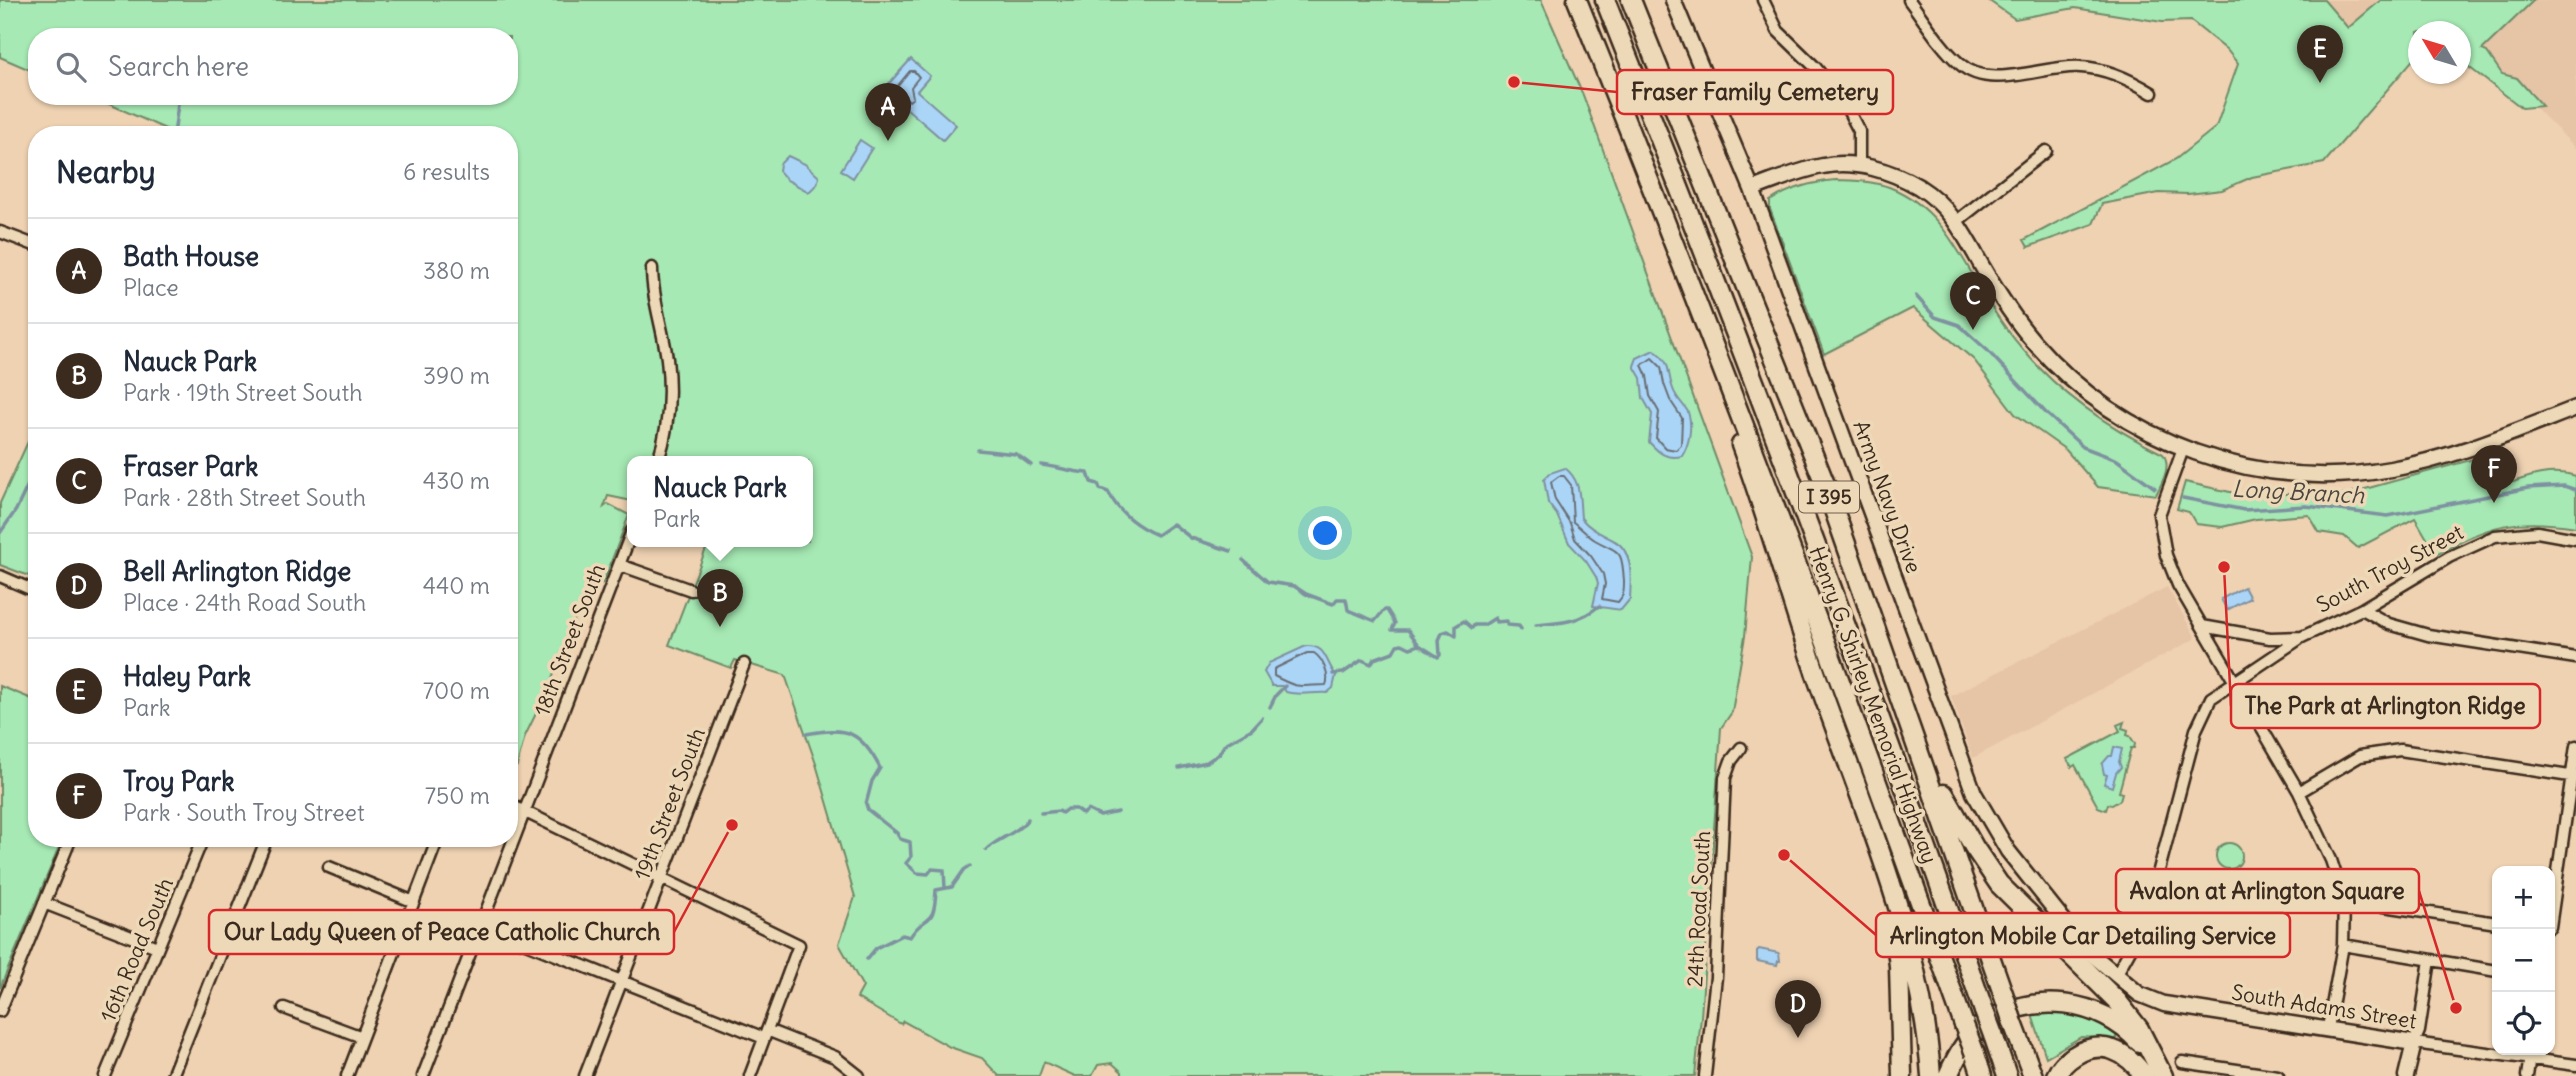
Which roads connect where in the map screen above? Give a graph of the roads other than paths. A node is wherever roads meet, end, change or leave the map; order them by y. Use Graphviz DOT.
graph roads {
  1 [pos="1577,0"];
  2 [pos="1605,0"];
  3 [pos="1631,0"];
  4 [pos="1673,0"];
  5 [pos="1763,0"];
  6 [pos="1909,0"];
  7 [pos="2152,93"];
  8 [pos="1637,148"];
  9 [pos="2046,151"];
  10 [pos="1859,165"];
  11 [pos="1752,189"];
  12 [pos="1957,221"];
  13 [pos="0,232"];
  14 [pos="28,243"];
  15 [pos="652,268"];
  16 [pos="2576,408"];
  17 [pos="2183,449"];
  18 [pos="659,456"];
  19 [pos="2576,539"];
  20 [pos="627,545"];
  21 [pos="620,565"];
  22 [pos="0,576"];
  23 [pos="28,588"];
  24 [pos="691,590"];
  25 [pos="2362,609"];
  26 [pos="2202,626"];
  27 [pos="2302,638"];
  28 [pos="2576,658"];
  29 [pos="744,664"];
  30 [pos="2235,681"];
  31 [pos="1910,724"];
  32 [pos="2576,746"];
  33 [pos="1741,748"];
  34 [pos="2574,777"];
  35 [pos="2299,792"];
  36 [pos="518,808"];
  37 [pos="524,811"];
  38 [pos="518,827"];
  39 [pos="1870,827"];
  40 [pos="67,847"];
  41 [pos="199,847"];
  42 [pos="263,847"];
  43 [pos="435,847"];
  44 [pos="510,847"];
  45 [pos="328,867"];
  46 [pos="662,877"];
  47 [pos="2555,896"];
  48 [pos="2344,900"];
  49 [pos="414,902"];
  50 [pos="44,903"];
  51 [pos="2492,922"];
  52 [pos="481,925"];
  53 [pos="2343,945"];
  54 [pos="157,947"];
  55 [pos="2430,960"];
  56 [pos="2492,970"];
  57 [pos="2116,975"];
  58 [pos="622,982"];
  59 [pos="284,1008"];
  60 [pos="0,1011"];
  61 [pos="2328,1028"];
  62 [pos="766,1034"];
  63 [pos="362,1037"];
  64 [pos="2414,1043"];
  65 [pos="2492,1050"];
  66 [pos="2530,1055"];
  67 [pos="2534,1055"];
  68 [pos="2182,1062"];
  69 [pos="2576,1065"];
  70 [pos="2156,1074"];
  71 [pos="105,1076"];
  72 [pos="172,1076"];
  73 [pos="347,1076"];
  74 [pos="423,1076"];
  75 [pos="585,1076"];
  76 [pos="750,1076"];
  77 [pos="859,1076"];
  78 [pos="1705,1076"];
  79 [pos="1902,1076"];
  80 [pos="1931,1076"];
  81 [pos="1948,1076"];
  82 [pos="1982,1076"];
  83 [pos="2007,1076"];
  84 [pos="2033,1076"];
  85 [pos="2056,1076"];
  86 [pos="2277,1076"];
  87 [pos="2406,1076"];
  88 [pos="2527,1076"];
  1 -- 8 [label="highway, Henry G. Shirley Memorial Highway / I 395"];
  2 -- 83 [label="highway, bridge"];
  3 -- 31 [label="highway, Henry G. Shirley Memorial Highway / I 395"];
  4 -- 11 [label="street, Army Navy Drive"];
  5 -- 10 [label="street"];
  6 -- 7 [label="street"];
  8 -- 39 [label="highway"];
  8 -- 82 [label="highway, Henry G. Shirley Memorial Highway / I 395, bridge"];
  9 -- 12 [label="street"];
  10 -- 11 [label="street"];
  10 -- 12 [label="street"];
  11 -- 57 [label="street, Army Navy Drive"];
  12 -- 17 [label="street"];
  13 -- 14 [label="street"];
  15 -- 18 [label="street"];
  16 -- 17 [label="street"];
  17 -- 26 [label="street"];
  19 -- 25 [label="street, South Troy Street"];
  20 -- 21 [label="street, 18th Street South"];
  21 -- 24 [label="street"];
  21 -- 37 [label="street, 18th Street South"];
  22 -- 23 [label="street"];
  25 -- 27 [label="street, South Troy Street"];
  25 -- 28 [label="street"];
  26 -- 27 [label="street"];
  26 -- 30 [label="street"];
  27 -- 30 [label="street, South Troy Street"];
  29 -- 46 [label="street, 19th Street South"];
  30 -- 35 [label="street"];
  30 -- 57 [label="street, South Troy Street"];
  31 -- 70 [label="highway"];
  31 -- 84 [label="highway, Henry G. Shirley Memorial Highway / I 395, bridge"];
  32 -- 34 [label="street"];
  33 -- 78 [label="street, 24th Road South"];
  34 -- 35 [label="street"];
  34 -- 47 [label="street"];
  35 -- 48 [label="street"];
  36 -- 37 [label="street"];
  37 -- 38 [label="street, 18th Street South"];
  37 -- 46 [label="street"];
  39 -- 79 [label="highway"];
  39 -- 80 [label="highway"];
  40 -- 50 [label="street"];
  41 -- 54 [label="street, 16th Road South"];
  42 -- 72 [label="street"];
  43 -- 49 [label="street"];
  44 -- 52 [label="street, 18th Street South"];
  45 -- 49 [label="street"];
  46 -- 58 [label="street, 19th Street South"];
  46 -- 62 [label="street"];
  48 -- 51 [label="street"];
  48 -- 53 [label="street"];
  49 -- 63 [label="street"];
  50 -- 54 [label="street"];
  50 -- 60 [label="street"];
  52 -- 58 [label="street"];
  52 -- 74 [label="street, 18th Street South"];
  53 -- 55 [label="street"];
  53 -- 61 [label="street"];
  54 -- 71 [label="street, 16th Road South"];
  55 -- 56 [label="street"];
  55 -- 64 [label="street"];
  57 -- 61 [label="street, South Adams Street"];
  58 -- 62 [label="street"];
  58 -- 75 [label="street, 19th Street South"];
  59 -- 63 [label="street"];
  61 -- 64 [label="street, South Adams Street"];
  62 -- 76 [label="street"];
  62 -- 77 [label="street"];
  63 -- 73 [label="street"];
  64 -- 65 [label="street, South Adams Street"];
  64 -- 87 [label="street"];
  66 -- 88 [label="street"];
  67 -- 69 [label="street, South Adams Street"];
  68 -- 86 [label="street"];
  70 -- 81 [label="highway"];
  70 -- 85 [label="highway"];
}
